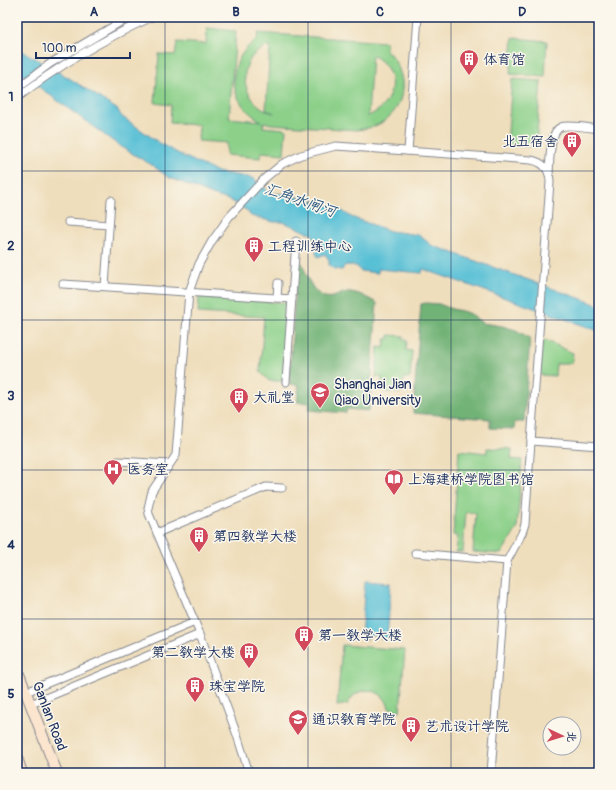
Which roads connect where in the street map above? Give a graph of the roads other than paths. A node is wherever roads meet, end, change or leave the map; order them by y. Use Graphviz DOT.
graph roads {
  1 [pos="129,17"];
  2 [pos="152,17"];
  3 [pos="418,17"];
  4 [pos="17,88"];
  5 [pos="17,98"];
  6 [pos="599,129"];
  7 [pos="408,151"];
  8 [pos="549,174"];
  9 [pos="111,200"];
  10 [pos="68,222"];
  11 [pos="109,225"];
  12 [pos="296,241"];
  13 [pos="278,283"];
  14 [pos="63,284"];
  15 [pos="105,286"];
  16 [pos="190,292"];
  17 [pos="277,298"];
  18 [pos="292,299"];
  19 [pos="286,382"];
  20 [pos="531,441"];
  21 [pos="599,446"];
  22 [pos="170,464"];
  23 [pos="118,470"];
  24 [pos="282,488"];
  25 [pos="157,533"];
  26 [pos="415,554"];
  27 [pos="507,561"];
  28 [pos="195,622"];
  29 [pos="200,634"];
  30 [pos="150,641"];
  31 [pos="155,653"];
  32 [pos="17,669"];
  33 [pos="26,692"];
  34 [pos="31,704"];
  35 [pos="17,758"];
  36 [pos="22,773"];
  37 [pos="57,773"];
  38 [pos="249,773"];
  39 [pos="491,773"];
  1 -- 4 [label="street"];
  2 -- 5 [label="street"];
  3 -- 7 [label="street"];
  6 -- 8 [label="street"];
  7 -- 8 [label="street"];
  7 -- 16 [label="street"];
  8 -- 20 [label="street"];
  9 -- 11 [label="street"];
  10 -- 11 [label="street"];
  11 -- 15 [label="street"];
  12 -- 18 [label="street"];
  13 -- 17 [label="street"];
  14 -- 15 [label="street"];
  15 -- 16 [label="street"];
  16 -- 17 [label="street"];
  16 -- 22 [label="street"];
  17 -- 18 [label="street"];
  18 -- 19 [label="street"];
  20 -- 21 [label="street"];
  20 -- 27 [label="street"];
  22 -- 23 [label="street"];
  22 -- 25 [label="street"];
  24 -- 25 [label="street"];
  25 -- 28 [label="street"];
  26 -- 27 [label="street"];
  27 -- 39 [label="street"];
  28 -- 29 [label="street"];
  28 -- 30 [label="street"];
  29 -- 31 [label="street"];
  29 -- 38 [label="street"];
  30 -- 31 [label="street"];
  30 -- 33 [label="street"];
  31 -- 34 [label="street"];
  32 -- 33 [label="main road, Ganlan Road"];
  33 -- 34 [label="main road, Ganlan Road"];
  34 -- 37 [label="main road, Ganlan Road"];
  35 -- 36 [label="main road"];
}
